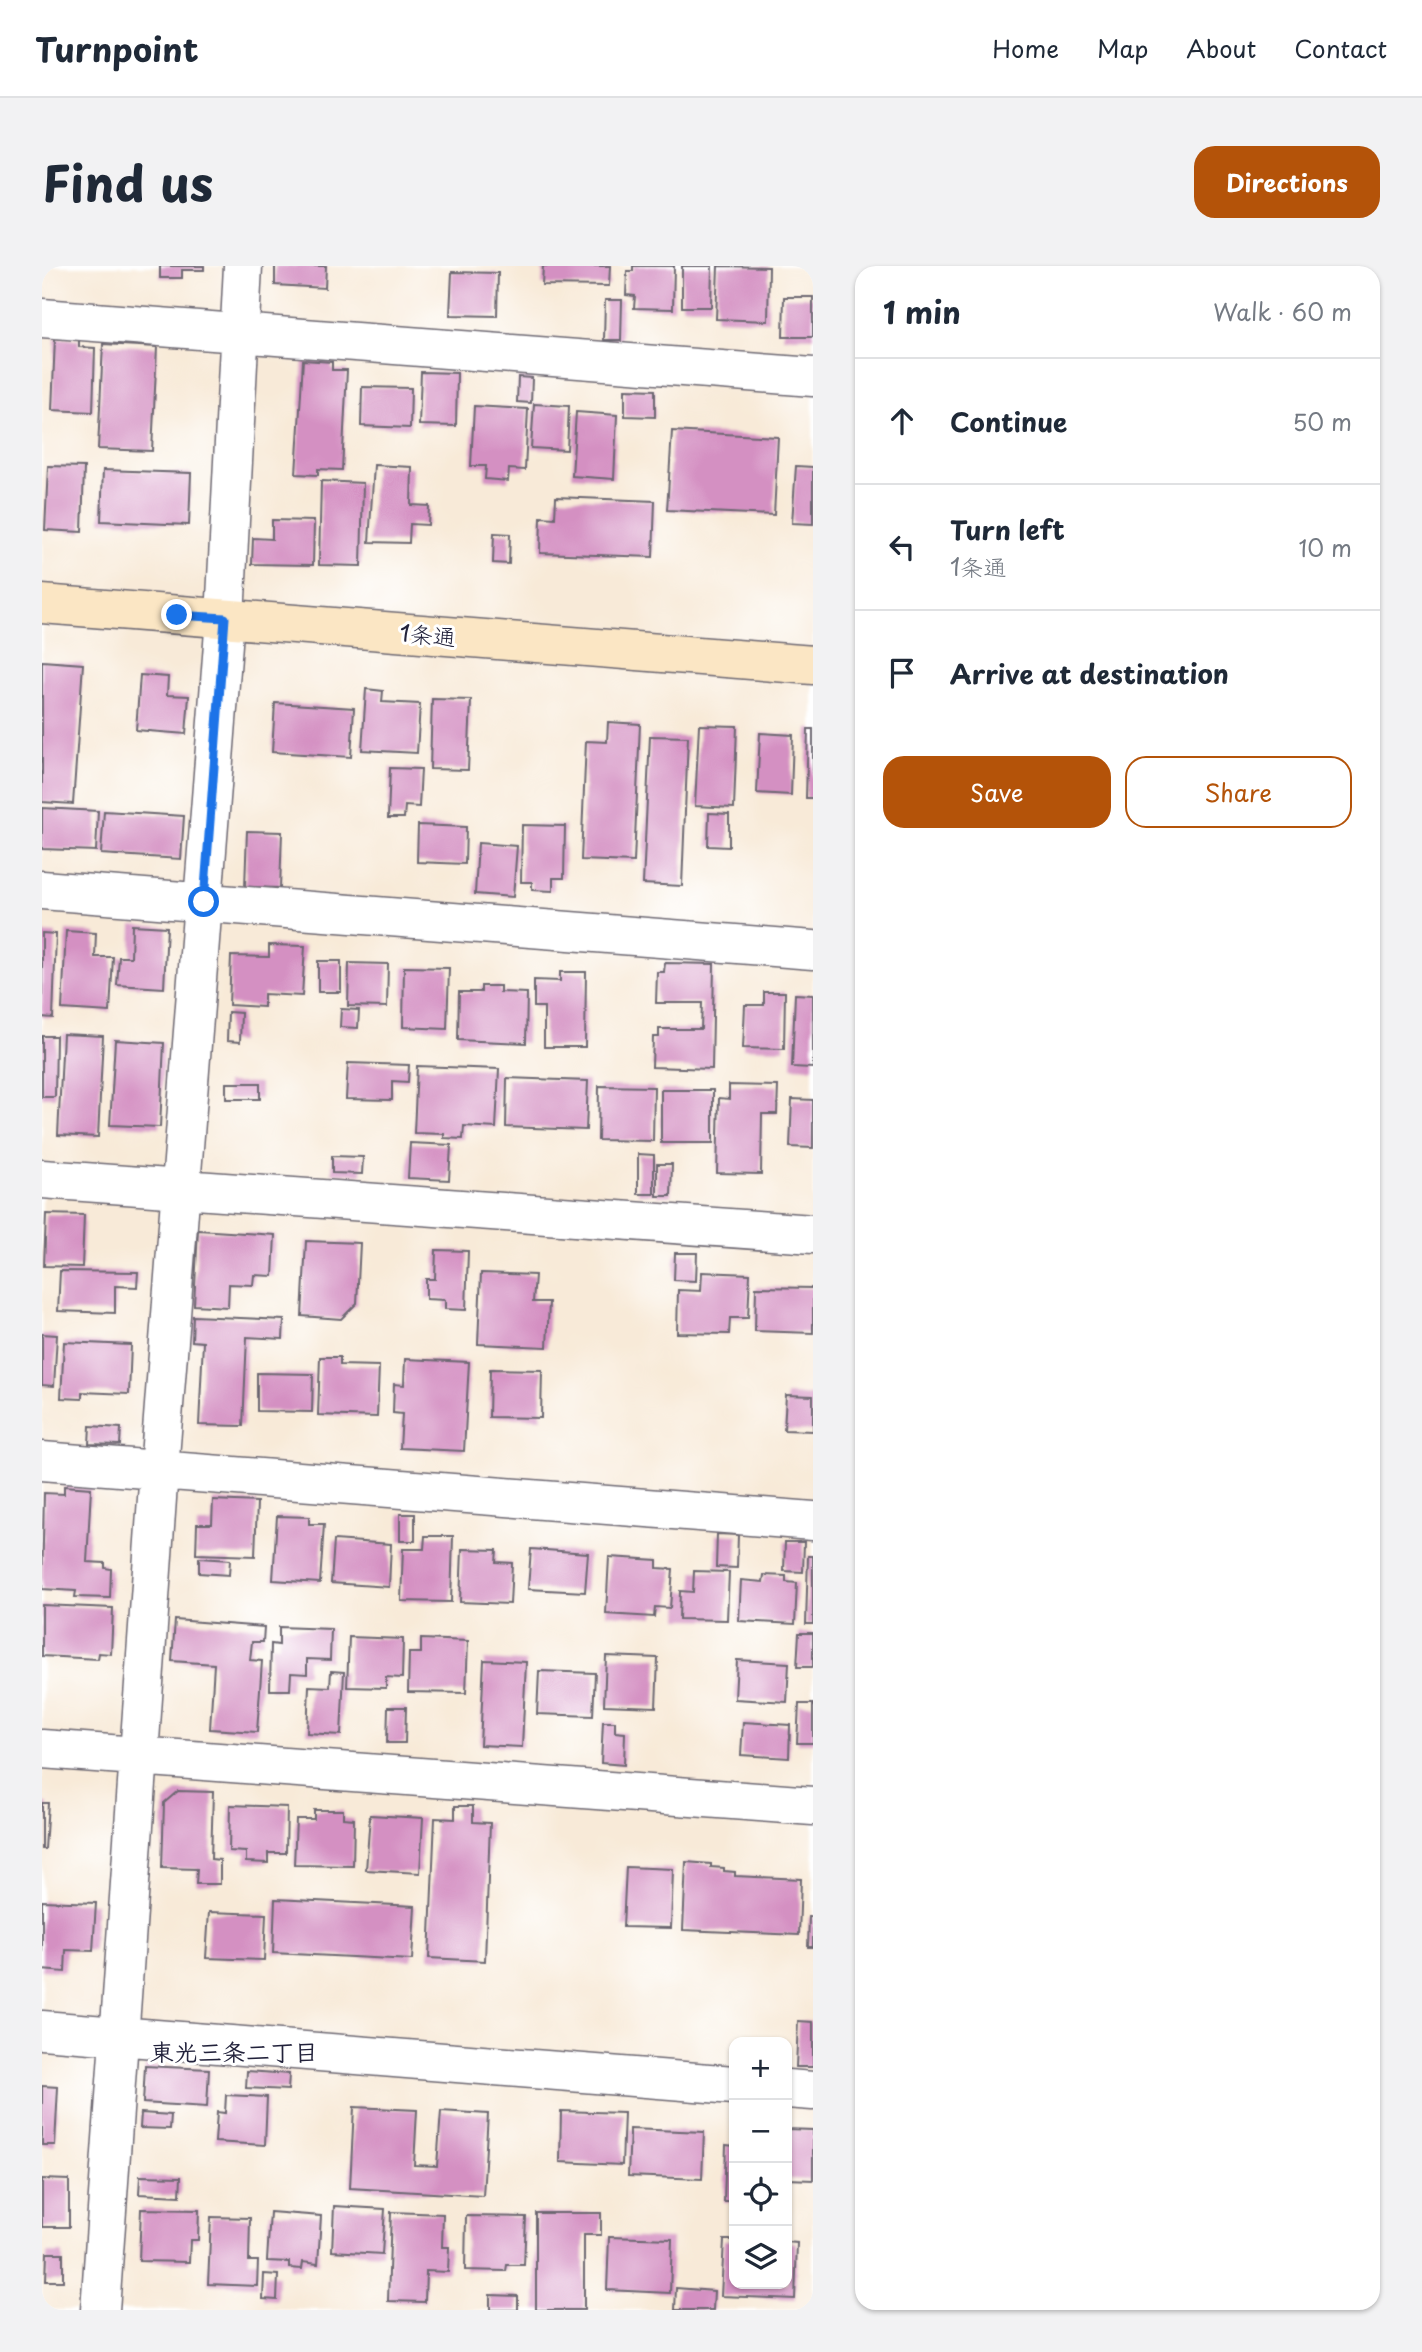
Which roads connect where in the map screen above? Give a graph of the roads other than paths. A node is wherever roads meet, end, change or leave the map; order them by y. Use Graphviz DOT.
graph roads {
  1 [pos="243,266"];
  2 [pos="42,318"];
  3 [pos="238,333"];
  4 [pos="813,377"];
  5 [pos="42,604"];
  6 [pos="225,618"];
  7 [pos="813,665"];
  8 [pos="42,890"];
  9 [pos="204,902"];
  10 [pos="813,950"];
  11 [pos="42,1179"];
  12 [pos="182,1188"];
  13 [pos="813,1234"];
  14 [pos="42,1461"];
  15 [pos="159,1470"];
  16 [pos="813,1521"];
  17 [pos="42,1749"];
  18 [pos="139,1757"];
  19 [pos="813,1807"];
  20 [pos="42,2030"];
  21 [pos="121,2035"];
  22 [pos="729,2085"];
  23 [pos="792,2089"];
  24 [pos="813,2091"];
  25 [pos="100,2310"];
  1 -- 3 [label="street"];
  2 -- 3 [label="street"];
  3 -- 4 [label="street"];
  3 -- 6 [label="street"];
  5 -- 6 [label="main road, 1条通"];
  6 -- 7 [label="main road, 1条通"];
  6 -- 9 [label="street"];
  8 -- 9 [label="street"];
  9 -- 10 [label="street"];
  9 -- 12 [label="street"];
  11 -- 12 [label="street"];
  12 -- 13 [label="street"];
  12 -- 15 [label="street"];
  14 -- 15 [label="street"];
  15 -- 16 [label="street"];
  15 -- 18 [label="street"];
  17 -- 18 [label="street"];
  18 -- 19 [label="street"];
  18 -- 21 [label="street"];
  20 -- 21 [label="street"];
  21 -- 22 [label="street"];
  21 -- 25 [label="street"];
  23 -- 24 [label="street"];
}
